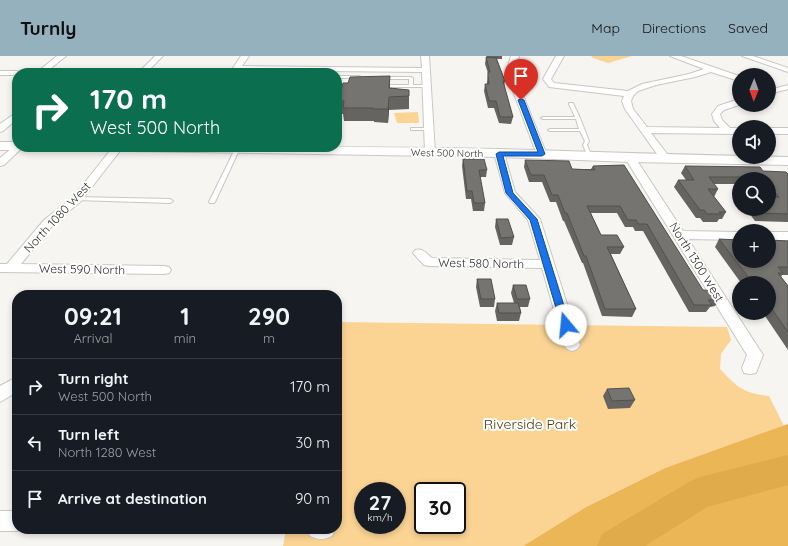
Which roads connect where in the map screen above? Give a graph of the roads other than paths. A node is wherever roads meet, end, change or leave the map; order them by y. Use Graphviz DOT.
graph roads {
  1 [pos="62,56"];
  2 [pos="159,56"];
  3 [pos="245,56"];
  4 [pos="425,56"];
  5 [pos="515,56"];
  6 [pos="560,56"];
  7 [pos="674,56"];
  8 [pos="746,56"];
  9 [pos="46,68"];
  10 [pos="147,68"];
  11 [pos="326,68"];
  12 [pos="342,69"];
  13 [pos="711,69"];
  14 [pos="425,70"];
  15 [pos="788,70"];
  16 [pos="0,73"];
  17 [pos="12,73"];
  18 [pos="732,76"];
  19 [pos="342,77"];
  20 [pos="363,77"];
  21 [pos="379,78"];
  22 [pos="342,85"];
  23 [pos="359,86"];
  24 [pos="374,86"];
  25 [pos="411,86"];
  26 [pos="426,86"];
  27 [pos="788,87"];
  28 [pos="776,90"];
  29 [pos="629,94"];
  30 [pos="571,104"];
  31 [pos="732,104"];
  32 [pos="543,118"];
  33 [pos="578,118"];
  34 [pos="12,119"];
  35 [pos="0,129"];
  36 [pos="413,129"];
  37 [pos="429,129"];
  38 [pos="550,130"];
  39 [pos="581,130"];
  40 [pos="645,130"];
  41 [pos="728,131"];
  42 [pos="732,131"];
  43 [pos="776,131"];
  44 [pos="788,131"];
  45 [pos="0,146"];
  46 [pos="12,146"];
  47 [pos="12,151"];
  48 [pos="342,151"];
  49 [pos="114,152"];
  50 [pos="236,152"];
  51 [pos="430,153"];
  52 [pos="499,154"];
  53 [pos="542,154"];
  54 [pos="590,157"];
  55 [pos="630,158"];
  56 [pos="666,159"];
  57 [pos="788,161"];
  58 [pos="0,163"];
  59 [pos="77,198"];
  60 [pos="170,201"];
  61 [pos="212,202"];
  62 [pos="680,235"];
  63 [pos="732,236"];
  64 [pos="776,236"];
  65 [pos="788,236"];
  66 [pos="419,253"];
  67 [pos="547,264"];
  68 [pos="5,268"];
  69 [pos="164,270"];
  70 [pos="572,345"];
  71 [pos="750,368"];
  72 [pos="0,521"];
  73 [pos="12,521"];
  1 -- 9 [label="street"];
  2 -- 10 [label="street"];
  3 -- 11 [label="street"];
  4 -- 14 [label="street"];
  5 -- 53 [label="street"];
  6 -- 29 [label="street"];
  7 -- 13 [label="street"];
  8 -- 15 [label="street"];
  12 -- 14 [label="street"];
  13 -- 18 [label="street"];
  13 -- 29 [label="street"];
  14 -- 26 [label="street"];
  16 -- 17 [label="street"];
  19 -- 20 [label="lane"];
  21 -- 25 [label="lane"];
  22 -- 23 [label="lane"];
  24 -- 25 [label="lane"];
  25 -- 26 [label="lane"];
  26 -- 37 [label="street"];
  27 -- 28 [label="street"];
  29 -- 40 [label="street"];
  30 -- 33 [label="lane"];
  31 -- 41 [label="street"];
  32 -- 33 [label="lane"];
  33 -- 39 [label="lane"];
  34 -- 35 [label="street"];
  36 -- 37 [label="lane"];
  37 -- 51 [label="street"];
  38 -- 39 [label="lane"];
  39 -- 54 [label="lane"];
  40 -- 41 [label="street"];
  40 -- 56 [label="street"];
  41 -- 42 [label="street"];
  43 -- 44 [label="street"];
  45 -- 46 [label="street"];
  47 -- 58 [label="street"];
  48 -- 51 [label="street, West 500 North"];
  49 -- 59 [label="street, North 1080 West"];
  50 -- 61 [label="lane"];
  51 -- 52 [label="street, West 500 North"];
  52 -- 53 [label="street, West 500 North"];
  52 -- 67 [label="street"];
  53 -- 54 [label="street, West 500 North"];
  54 -- 55 [label="street, West 500 North"];
  55 -- 56 [label="street, West 500 North"];
  55 -- 62 [label="street, North 1300 West"];
  56 -- 57 [label="street, West 500 North"];
  59 -- 60 [label="lane"];
  59 -- 68 [label="street, North 1080 West"];
  62 -- 63 [label="street"];
  62 -- 71 [label="street, North 1300 West"];
  64 -- 65 [label="street"];
  66 -- 67 [label="street, West 580 North"];
  67 -- 70 [label="street"];
  68 -- 69 [label="street, West 590 North"];
  72 -- 73 [label="street"];
}
